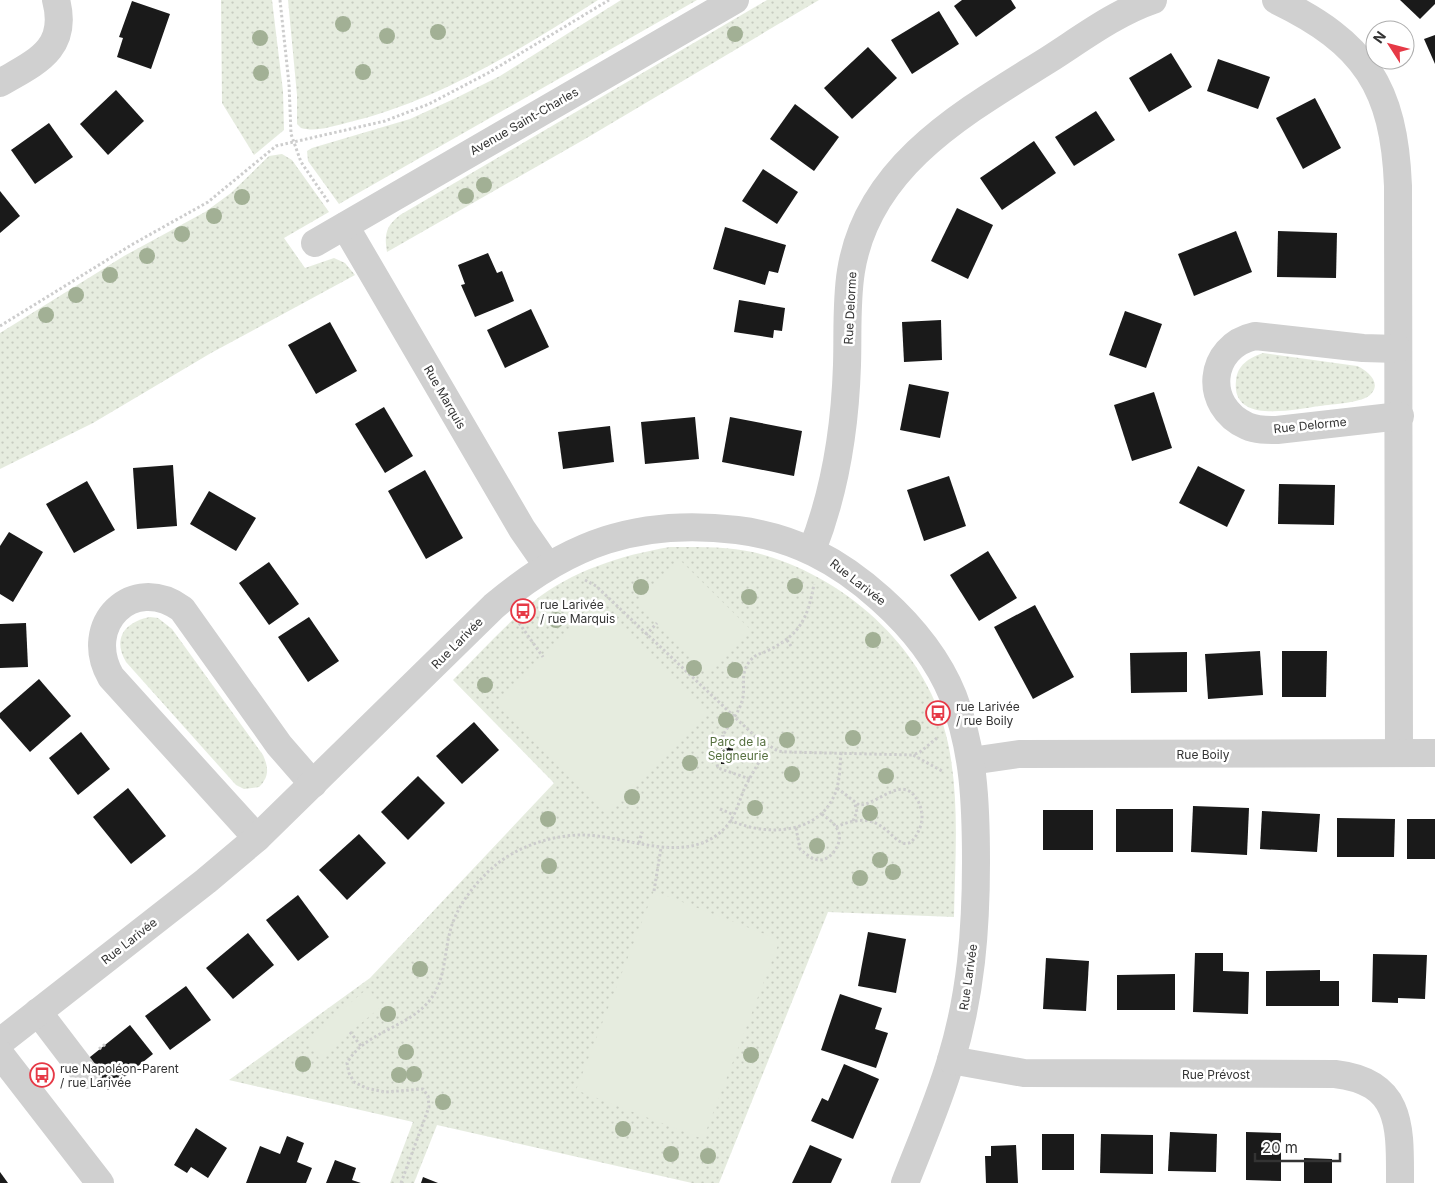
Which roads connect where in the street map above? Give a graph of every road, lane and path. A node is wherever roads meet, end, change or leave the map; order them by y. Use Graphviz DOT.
graph roads {
  1 [pos="56,0"];
  2 [pos="280,0"];
  3 [pos="609,0"];
  4 [pos="735,0"];
  5 [pos="1153,0"];
  6 [pos="1276,0"];
  7 [pos="0,83"];
  8 [pos="293,142"];
  9 [pos="340,217"];
  10 [pos="315,243"];
  11 [pos="0,326"];
  12 [pos="1398,349"];
  13 [pos="1400,416"];
  14 [pos="814,563"];
  15 [pos="547,565"];
  16 [pos="578,576"];
  17 [pos="516,618"];
  18 [pos="657,623"];
  19 [pos="646,635"];
  20 [pos="787,640"];
  21 [pos="791,646"];
  22 [pos="543,657"];
  23 [pos="733,716"];
  24 [pos="722,735"];
  25 [pos="940,735"];
  26 [pos="725,746"];
  27 [pos="768,746"];
  28 [pos="841,753"];
  29 [pos="1435,753"];
  30 [pos="1399,754"];
  31 [pos="913,755"];
  32 [pos="971,761"];
  33 [pos="943,771"];
  34 [pos="750,779"];
  35 [pos="313,784"];
  36 [pos="837,788"];
  37 [pos="855,803"];
  38 [pos="720,809"];
  39 [pos="820,813"];
  40 [pos="734,815"];
  41 [pos="730,820"];
  42 [pos="853,821"];
  43 [pos="836,827"];
  44 [pos="796,828"];
  45 [pos="642,832"];
  46 [pos="257,838"];
  47 [pos="639,843"];
  48 [pos="661,848"];
  49 [pos="654,891"];
  50 [pos="38,1012"];
  51 [pos="350,1032"];
  52 [pos="0,1042"];
  53 [pos="361,1046"];
  54 [pos="0,1054"];
  55 [pos="951,1060"];
  56 [pos="86,1075"];
  57 [pos="100,1183"];
  58 [pos="401,1183"];
  59 [pos="905,1183"];
  60 [pos="1400,1183"];
  1 -- 7 [label="street"];
  2 -- 8 [label="path"];
  3 -- 8 [label="path"];
  4 -- 9 [label="street, Avenue Saint-Charles"];
  5 -- 14 [label="street, Rue Delorme"];
  6 -- 12 [label="street"];
  8 -- 9 [label="path"];
  8 -- 11 [label="path"];
  9 -- 10 [label="street, Avenue Saint-Charles"];
  9 -- 15 [label="street, Rue Marquis"];
  12 -- 13 [label="street"];
  12 -- 13 [label="street, Rue Delorme"];
  13 -- 30 [label="street"];
  14 -- 15 [label="street, Rue Larivée"];
  14 -- 20 [label="path"];
  14 -- 32 [label="street, Rue Larivée"];
  15 -- 35 [label="street, Rue Larivée"];
  16 -- 19 [label="path"];
  17 -- 22 [label="path"];
  18 -- 19 [label="path"];
  19 -- 23 [label="path"];
  20 -- 21 [label="path"];
  20 -- 23 [label="path"];
  23 -- 24 [label="path"];
  23 -- 27 [label="path"];
  24 -- 26 [label="path"];
  24 -- 34 [label="path"];
  25 -- 31 [label="path"];
  27 -- 28 [label="path"];
  27 -- 34 [label="path"];
  28 -- 31 [label="path"];
  28 -- 36 [label="path"];
  29 -- 30 [label="street, Rue Boily"];
  30 -- 32 [label="street, Rue Boily"];
  31 -- 33 [label="path"];
  32 -- 55 [label="street, Rue Larivée"];
  34 -- 40 [label="path"];
  35 -- 46 [label="street, Rue Larivée"];
  35 -- 46 [label="street"];
  36 -- 37 [label="path"];
  36 -- 39 [label="path"];
  37 -- 42 [label="path"];
  37 -- 42 [label="path"];
  38 -- 40 [label="path"];
  39 -- 43 [label="path"];
  39 -- 44 [label="path"];
  40 -- 41 [label="path"];
  41 -- 44 [label="path"];
  41 -- 48 [label="path"];
  42 -- 43 [label="path"];
  43 -- 44 [label="path"];
  45 -- 47 [label="path"];
  46 -- 50 [label="street, Rue Larivée"];
  47 -- 48 [label="path"];
  47 -- 53 [label="path"];
  48 -- 49 [label="path"];
  50 -- 52 [label="street, Rue Larivée"];
  50 -- 56 [label="street"];
  51 -- 53 [label="path"];
  53 -- 58 [label="path"];
  54 -- 57 [label="street"];
  55 -- 59 [label="street, Rue Larivée"];
  55 -- 60 [label="street, Rue Prévost"];
}
